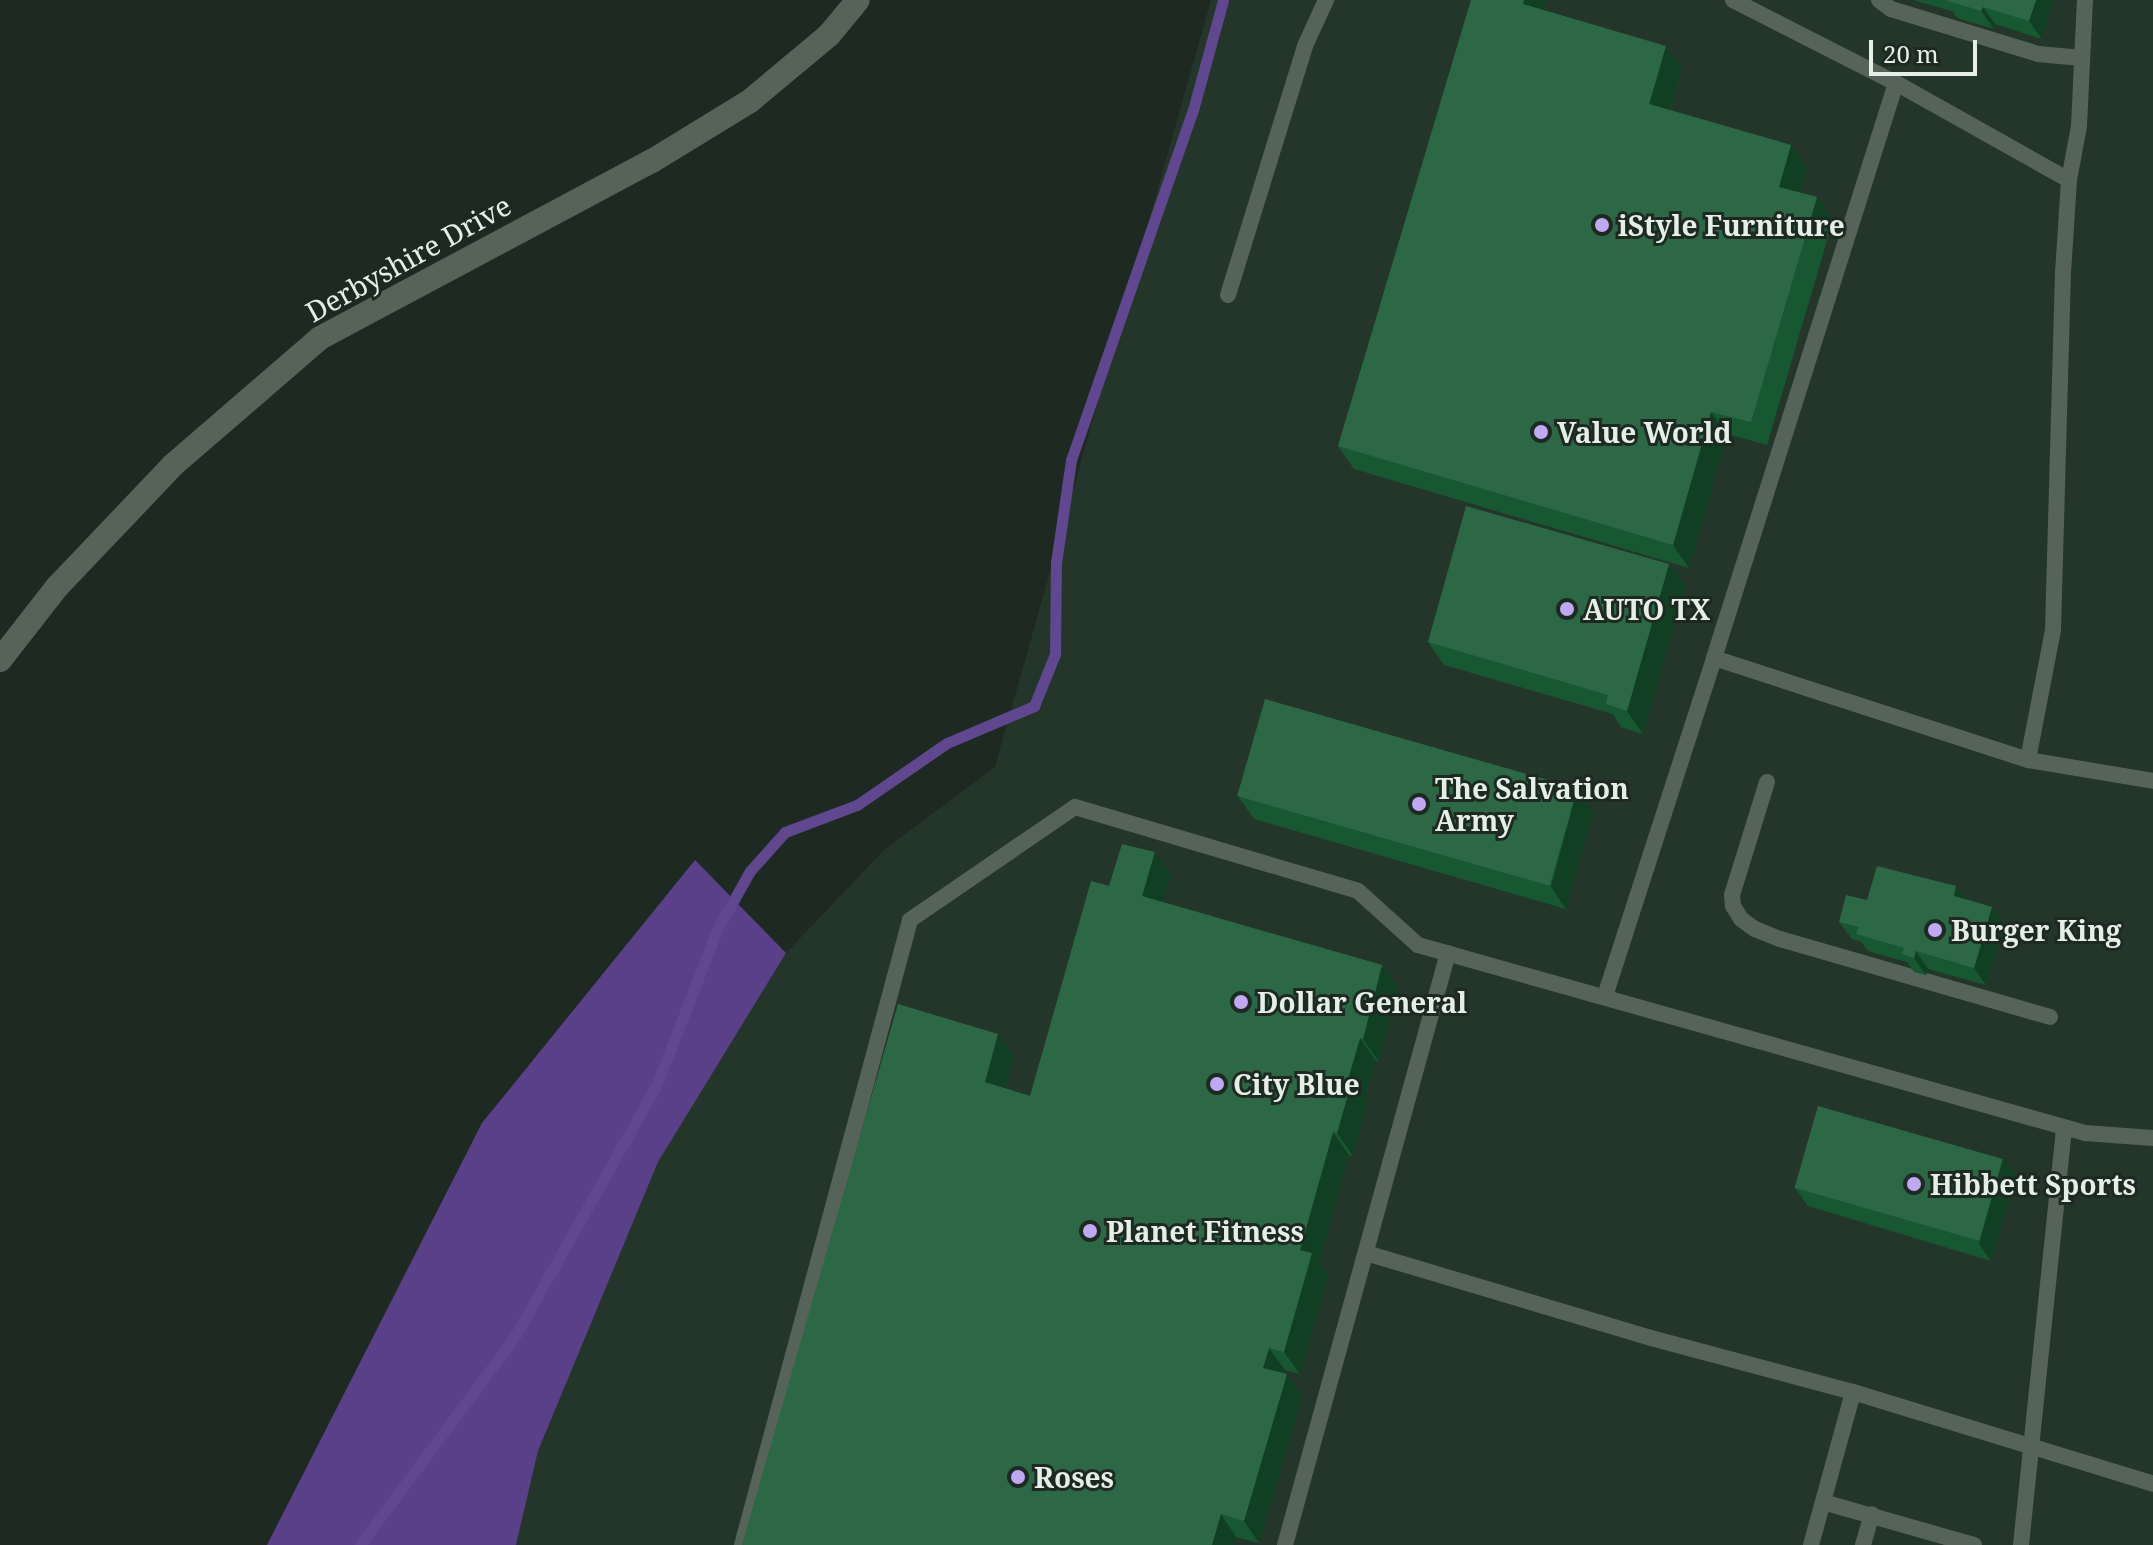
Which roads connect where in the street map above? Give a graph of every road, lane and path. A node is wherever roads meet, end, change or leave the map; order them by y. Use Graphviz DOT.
graph roads {
  1 [pos="858,0"];
  2 [pos="1326,0"];
  3 [pos="1733,0"];
  4 [pos="1879,0"];
  5 [pos="2085,0"];
  6 [pos="2082,58"];
  7 [pos="1896,83"];
  8 [pos="2069,180"];
  9 [pos="1228,295"];
  10 [pos="1714,658"];
  11 [pos="0,660"];
  12 [pos="2028,760"];
  13 [pos="2153,781"];
  14 [pos="1767,782"];
  15 [pos="1448,953"];
  16 [pos="1605,996"];
  17 [pos="2050,1017"];
  18 [pos="2064,1127"];
  19 [pos="2153,1138"];
  20 [pos="1366,1253"];
  21 [pos="1853,1392"];
  22 [pos="2034,1446"];
  23 [pos="2153,1484"];
  24 [pos="1823,1502"];
  25 [pos="1872,1514"];
  26 [pos="742,1545"];
  27 [pos="1285,1545"];
  28 [pos="1811,1545"];
  29 [pos="1863,1545"];
  30 [pos="1974,1545"];
  31 [pos="2021,1545"];
  1 -- 11 [label="street, Derbyshire Drive"];
  2 -- 9 [label="lane"];
  3 -- 7 [label="lane"];
  4 -- 6 [label="lane"];
  5 -- 6 [label="lane"];
  6 -- 8 [label="lane"];
  7 -- 8 [label="lane"];
  7 -- 10 [label="lane"];
  8 -- 12 [label="lane"];
  10 -- 12 [label="lane"];
  10 -- 16 [label="lane"];
  12 -- 13 [label="lane"];
  14 -- 17 [label="lane"];
  15 -- 16 [label="lane"];
  15 -- 20 [label="lane"];
  15 -- 26 [label="lane"];
  16 -- 18 [label="lane"];
  18 -- 19 [label="lane"];
  18 -- 22 [label="lane"];
  20 -- 21 [label="lane"];
  20 -- 27 [label="lane"];
  21 -- 22 [label="lane"];
  21 -- 24 [label="lane"];
  22 -- 23 [label="lane"];
  22 -- 31 [label="lane"];
  24 -- 25 [label="lane"];
  24 -- 28 [label="lane"];
  25 -- 29 [label="lane"];
  25 -- 30 [label="lane"];
}
